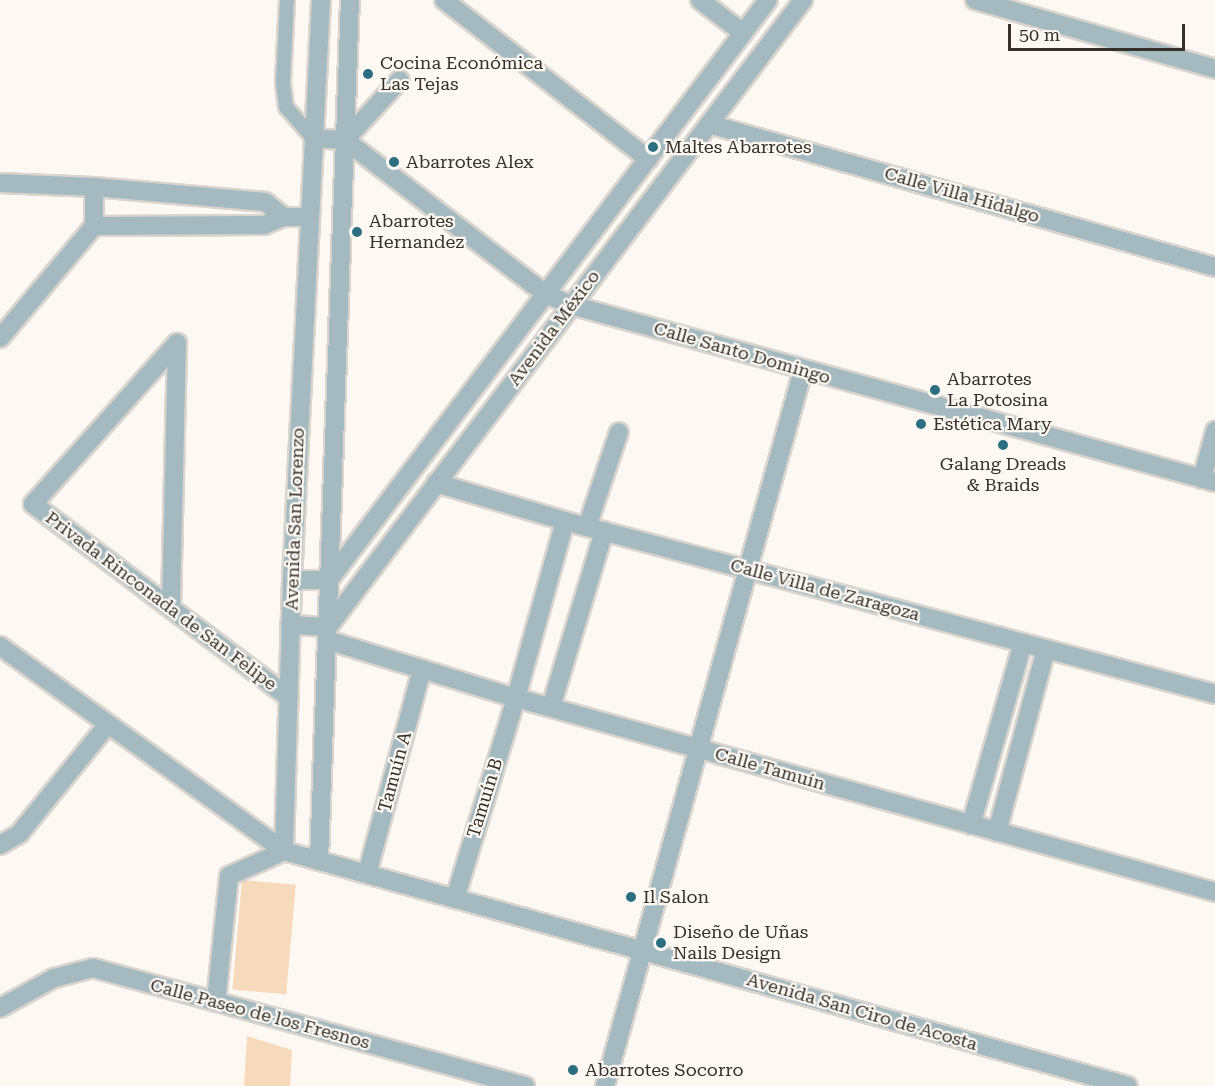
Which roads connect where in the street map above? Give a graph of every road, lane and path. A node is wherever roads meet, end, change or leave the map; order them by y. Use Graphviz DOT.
graph roads {
  1 [pos="287,0"];
  2 [pos="321,0"];
  3 [pos="350,0"];
  4 [pos="444,0"];
  5 [pos="700,0"];
  6 [pos="768,0"];
  7 [pos="802,0"];
  8 [pos="975,0"];
  9 [pos="743,33"];
  10 [pos="1215,69"];
  11 [pos="400,80"];
  12 [pos="709,123"];
  13 [pos="313,138"];
  14 [pos="345,140"];
  15 [pos="648,159"];
  16 [pos="0,183"];
  17 [pos="94,187"];
  18 [pos="284,217"];
  19 [pos="309,217"];
  20 [pos="94,226"];
  21 [pos="1215,267"];
  22 [pos="546,294"];
  23 [pos="572,305"];
  24 [pos="0,338"];
  25 [pos="803,370"];
  26 [pos="1215,431"];
  27 [pos="619,432"];
  28 [pos="1208,480"];
  29 [pos="436,483"];
  30 [pos="565,521"];
  31 [pos="596,529"];
  32 [pos="748,570"];
  33 [pos="292,580"];
  34 [pos="329,580"];
  35 [pos="171,607"];
  36 [pos="290,625"];
  37 [pos="327,634"];
  38 [pos="1023,643"];
  39 [pos="0,646"];
  40 [pos="1046,649"];
  41 [pos="422,669"];
  42 [pos="1215,694"];
  43 [pos="288,697"];
  44 [pos="516,698"];
  45 [pos="551,707"];
  46 [pos="108,724"];
  47 [pos="699,748"];
  48 [pos="971,825"];
  49 [pos="998,832"];
  50 [pos="0,845"];
  51 [pos="284,851"];
  52 [pos="319,861"];
  53 [pos="368,874"];
  54 [pos="1215,892"];
  55 [pos="455,899"];
  56 [pos="642,951"];
  57 [pos="216,1002"];
  58 [pos="0,1008"];
  59 [pos="525,1086"];
  60 [pos="605,1086"];
  61 [pos="1128,1086"];
  1 -- 13 [label="lane"];
  2 -- 13 [label="street, Avenida San Lorenzo"];
  3 -- 14 [label="street, Avenida San Lorenzo"];
  4 -- 15 [label="street"];
  5 -- 9 [label="street"];
  6 -- 9 [label="street, Avenida México"];
  7 -- 12 [label="street, Avenida México"];
  8 -- 10 [label="street"];
  9 -- 15 [label="street, Avenida México"];
  11 -- 14 [label="street"];
  12 -- 21 [label="street, Calle Villa Hidalgo"];
  12 -- 23 [label="street, Avenida México"];
  13 -- 14 [label="street"];
  13 -- 19 [label="street, Avenida San Lorenzo"];
  14 -- 22 [label="street, Calle Santo Domingo"];
  14 -- 34 [label="street, Avenida San Lorenzo"];
  15 -- 22 [label="street, Avenida México"];
  16 -- 17 [label="street"];
  17 -- 18 [label="street"];
  17 -- 20 [label="street"];
  18 -- 19 [label="street"];
  18 -- 20 [label="street"];
  19 -- 33 [label="street, Avenida San Lorenzo"];
  20 -- 24 [label="street"];
  22 -- 23 [label="street, Calle Santo Domingo"];
  22 -- 34 [label="street, Avenida México"];
  23 -- 25 [label="street, Calle Santo Domingo"];
  23 -- 29 [label="street, Avenida México"];
  25 -- 28 [label="street, Calle Santo Domingo"];
  25 -- 32 [label="street"];
  26 -- 28 [label="street"];
  27 -- 31 [label="street"];
  29 -- 30 [label="street, Calle Villa de Zaragoza"];
  29 -- 37 [label="street, Avenida México"];
  30 -- 31 [label="street, Calle Villa de Zaragoza"];
  30 -- 44 [label="street, Tamuín B"];
  31 -- 32 [label="street, Calle Villa de Zaragoza"];
  31 -- 45 [label="street"];
  32 -- 38 [label="street, Calle Villa de Zaragoza"];
  32 -- 47 [label="street"];
  33 -- 34 [label="street"];
  33 -- 36 [label="street, Avenida San Lorenzo"];
  34 -- 37 [label="street, Avenida San Lorenzo"];
  35 -- 35 [label="street, Privada Rinconada de San Felipe"];
  35 -- 43 [label="street, Privada Rinconada de San Felipe"];
  36 -- 37 [label="street"];
  36 -- 43 [label="street, Avenida San Lorenzo"];
  37 -- 41 [label="street, Calle Tamuín"];
  37 -- 52 [label="street, Avenida San Lorenzo"];
  38 -- 40 [label="street, Calle Villa de Zaragoza"];
  38 -- 48 [label="street"];
  39 -- 46 [label="street, Avenida San Ciro de Acosta"];
  40 -- 42 [label="street, Calle Villa de Zaragoza"];
  40 -- 49 [label="street"];
  41 -- 44 [label="street, Calle Tamuín"];
  41 -- 53 [label="street, Tamuín A"];
  43 -- 51 [label="street, Avenida San Lorenzo"];
  44 -- 45 [label="street, Calle Tamuín"];
  44 -- 55 [label="street, Tamuín B"];
  45 -- 47 [label="street, Calle Tamuín"];
  46 -- 50 [label="street"];
  46 -- 51 [label="street, Avenida San Ciro de Acosta"];
  47 -- 48 [label="street, Calle Tamuín"];
  47 -- 56 [label="street"];
  48 -- 49 [label="street, Calle Tamuín"];
  49 -- 54 [label="street, Calle Tamuín"];
  51 -- 52 [label="street, Avenida San Ciro de Acosta"];
  51 -- 57 [label="street"];
  52 -- 53 [label="street, Avenida San Ciro de Acosta"];
  53 -- 55 [label="street, Avenida San Ciro de Acosta"];
  55 -- 56 [label="street, Avenida San Ciro de Acosta"];
  56 -- 60 [label="street"];
  56 -- 61 [label="street, Avenida San Ciro de Acosta"];
  57 -- 58 [label="street, Calle Paseo de los Fresnos"];
  57 -- 59 [label="street, Calle Paseo de los Fresnos"];
}
